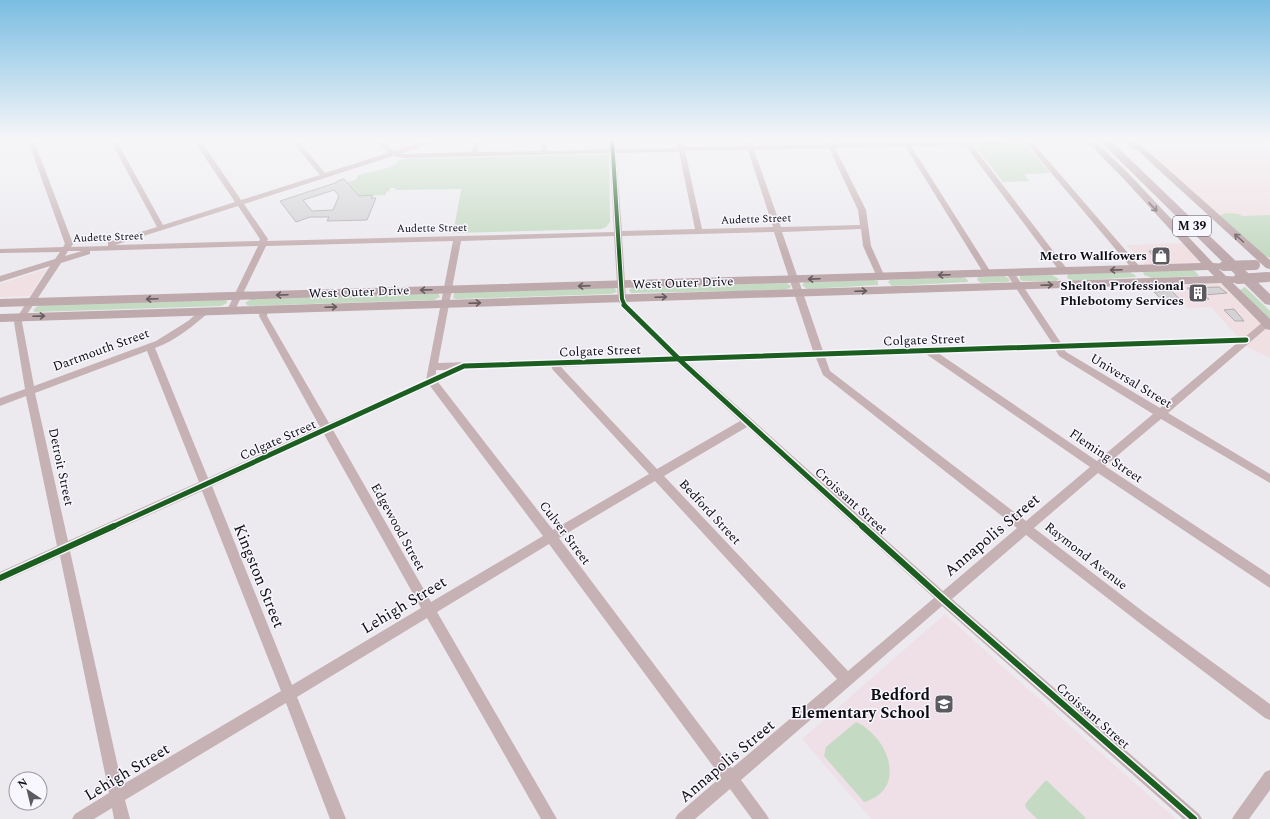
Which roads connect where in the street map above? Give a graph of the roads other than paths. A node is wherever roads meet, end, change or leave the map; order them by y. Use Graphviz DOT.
graph roads {
  1 [pos="44,176"];
  2 [pos="133,176"];
  3 [pos="221,176"];
  4 [pos="324,176"];
  5 [pos="615,176"];
  6 [pos="687,176"];
  7 [pos="759,176"];
  8 [pos="846,176"];
  9 [pos="926,176"];
  10 [pos="992,176"];
  11 [pos="1057,176"];
  12 [pos="1126,176"];
  13 [pos="1141,176"];
  14 [pos="1155,176"];
  15 [pos="1166,176"];
  16 [pos="239,203"];
  17 [pos="864,227"];
  18 [pos="161,228"];
  19 [pos="777,230"];
  20 [pos="698,232"];
  21 [pos="619,234"];
  22 [pos="458,239"];
  23 [pos="264,243"];
  24 [pos="99,248"];
  25 [pos="66,249"];
  26 [pos="0,251"];
  27 [pos="1251,258"];
  28 [pos="58,261"];
  29 [pos="1217,264"];
  30 [pos="1269,264"];
  31 [pos="1190,267"];
  32 [pos="1137,269"];
  33 [pos="1064,271"];
  34 [pos="1010,273"];
  35 [pos="970,274"];
  36 [pos="988,274"];
  37 [pos="881,277"];
  38 [pos="0,280"];
  39 [pos="794,280"];
  40 [pos="1224,280"];
  41 [pos="1200,281"];
  42 [pos="1270,282"];
  43 [pos="1147,283"];
  44 [pos="622,285"];
  45 [pos="1240,285"];
  46 [pos="1019,286"];
  47 [pos="976,288"];
  48 [pos="447,290"];
  49 [pos="888,290"];
  50 [pos="799,293"];
  51 [pos="237,296"];
  52 [pos="622,299"];
  53 [pos="1270,301"];
  54 [pos="31,302"];
  55 [pos="0,303"];
  56 [pos="445,304"];
  57 [pos="264,309"];
  58 [pos="231,310"];
  59 [pos="205,311"];
  60 [pos="20,317"];
  61 [pos="0,318"];
  62 [pos="1268,324"];
  63 [pos="1246,340"];
  64 [pos="150,346"];
  65 [pos="1058,346"];
  66 [pos="928,351"];
  67 [pos="819,354"];
  68 [pos="679,359"];
  69 [pos="556,363"];
  70 [pos="464,366"];
  71 [pos="433,367"];
  72 [pos="432,381"];
  73 [pos="30,391"];
  74 [pos="0,402"];
  75 [pos="1160,414"];
  76 [pos="747,422"];
  77 [pos="327,430"];
  78 [pos="1098,467"];
  79 [pos="657,476"];
  80 [pos="1270,479"];
  81 [pos="205,486"];
  82 [pos="1026,527"];
  83 [pos="551,537"];
  84 [pos="64,549"];
  85 [pos="0,578"];
  86 [pos="1270,582"];
  87 [pos="942,598"];
  88 [pos="429,610"];
  89 [pos="847,680"];
  90 [pos="290,694"];
  91 [pos="1270,713"];
  92 [pos="1270,777"];
  93 [pos="730,779"];
  94 [pos="117,797"];
  95 [pos="80,819"];
  96 [pos="122,819"];
  97 [pos="338,819"];
  98 [pos="549,819"];
  99 [pos="683,819"];
  100 [pos="761,819"];
  101 [pos="1194,819"];
  102 [pos="1240,819"];
  1 -- 25 [label="street"];
  2 -- 18 [label="street"];
  3 -- 16 [label="street"];
  4 -- 16 [label="street"];
  5 -- 21 [label="street"];
  6 -- 20 [label="street"];
  7 -- 19 [label="street"];
  8 -- 17 [label="street"];
  9 -- 36 [label="street"];
  10 -- 33 [label="street"];
  11 -- 32 [label="street"];
  12 -- 29 [label="main road, one-way"];
  13 -- 53 [label="highway, M 39"];
  14 -- 42 [label="highway, M 39"];
  27 -- 15 [label="main road, one-way"];
  16 -- 18 [label="street"];
  16 -- 23 [label="street"];
  17 -- 19 [label="street, Audette Street"];
  17 -- 37 [label="street"];
  18 -- 24 [label="street"];
  19 -- 20 [label="street, Audette Street"];
  19 -- 39 [label="street"];
  20 -- 21 [label="street, Audette Street"];
  21 -- 22 [label="street, Audette Street"];
  21 -- 44 [label="street"];
  22 -- 23 [label="street, Audette Street"];
  22 -- 48 [label="street"];
  23 -- 24 [label="street, Audette Street"];
  23 -- 51 [label="street"];
  24 -- 25 [label="street, Audette Street"];
  24 -- 28 [label="street"];
  25 -- 26 [label="street, Audette Street"];
  25 -- 28 [label="street"];
  27 -- 29 [label="main road, West Outer Drive, bridge"];
  27 -- 30 [label="main road, West Outer Drive"];
  27 -- 30 [label="main road"];
  28 -- 38 [label="street"];
  28 -- 54 [label="street"];
  29 -- 31 [label="main road, West Outer Drive"];
  29 -- 40 [label="main road"];
  31 -- 32 [label="main road, West Outer Drive"];
  31 -- 41 [label="main road"];
  32 -- 33 [label="main road, West Outer Drive, one-way"];
  32 -- 43 [label="main road"];
  33 -- 34 [label="main road, West Outer Drive"];
  34 -- 36 [label="main road, West Outer Drive"];
  34 -- 46 [label="street, Universal Street"];
  35 -- 36 [label="main road, West Outer Drive"];
  35 -- 37 [label="main road, West Outer Drive, one-way"];
  35 -- 47 [label="main road"];
  37 -- 39 [label="main road, West Outer Drive, one-way"];
  37 -- 49 [label="main road"];
  39 -- 44 [label="main road, West Outer Drive"];
  39 -- 50 [label="street, Raymond Avenue"];
  40 -- 41 [label="main road, West Outer Drive"];
  40 -- 45 [label="main road"];
  41 -- 43 [label="main road, West Outer Drive"];
  42 -- 45 [label="main road"];
  46 -- 43 [label="main road, West Outer Drive, one-way"];
  44 -- 48 [label="main road, West Outer Drive, one-way"];
  44 -- 52 [label="street"];
  45 -- 62 [label="main road"];
  46 -- 47 [label="main road, West Outer Drive"];
  46 -- 65 [label="street, Universal Street"];
  47 -- 49 [label="main road, West Outer Drive"];
  48 -- 51 [label="main road, West Outer Drive, one-way"];
  48 -- 56 [label="street"];
  50 -- 49 [label="main road, West Outer Drive, one-way"];
  52 -- 50 [label="main road, West Outer Drive, one-way"];
  50 -- 67 [label="street, Raymond Avenue"];
  51 -- 54 [label="main road, West Outer Drive, one-way"];
  51 -- 58 [label="street"];
  56 -- 52 [label="main road, West Outer Drive, one-way"];
  52 -- 68 [label="street, Croissant Street"];
  54 -- 55 [label="main road, West Outer Drive"];
  54 -- 60 [label="street"];
  57 -- 56 [label="main road, West Outer Drive, one-way"];
  56 -- 71 [label="street"];
  57 -- 58 [label="main road, West Outer Drive"];
  57 -- 77 [label="street, Edgewood Street"];
  58 -- 59 [label="main road, West Outer Drive"];
  60 -- 59 [label="main road, West Outer Drive, one-way"];
  59 -- 64 [label="street, Dartmouth Street"];
  60 -- 61 [label="main road, West Outer Drive"];
  60 -- 73 [label="street, Detroit Street"];
  62 -- 63 [label="street, Annapolis Street"];
  63 -- 65 [label="street, Colgate Street"];
  63 -- 75 [label="street, Annapolis Street"];
  64 -- 73 [label="street, Dartmouth Street"];
  64 -- 81 [label="street, Kingston Street"];
  65 -- 66 [label="street, Colgate Street"];
  65 -- 75 [label="street, Universal Street"];
  66 -- 67 [label="street, Colgate Street"];
  66 -- 78 [label="street, Fleming Street"];
  67 -- 68 [label="street, Colgate Street"];
  67 -- 82 [label="street, Raymond Avenue"];
  68 -- 69 [label="street, Colgate Street"];
  68 -- 76 [label="street, Croissant Street"];
  69 -- 70 [label="street, Colgate Street"];
  69 -- 79 [label="street, Bedford Street"];
  70 -- 71 [label="street"];
  70 -- 72 [label="street, Colgate Street"];
  71 -- 72 [label="street"];
  72 -- 77 [label="street, Colgate Street"];
  72 -- 83 [label="street, Culver Street"];
  73 -- 74 [label="street, Dartmouth Street"];
  73 -- 84 [label="street, Detroit Street"];
  75 -- 78 [label="street, Annapolis Street"];
  75 -- 80 [label="street, Universal Street"];
  76 -- 79 [label="street, Lehigh Street"];
  76 -- 87 [label="street, Croissant Street"];
  77 -- 81 [label="street, Colgate Street"];
  77 -- 88 [label="street, Edgewood Street"];
  78 -- 82 [label="street, Annapolis Street"];
  78 -- 86 [label="street, Fleming Street"];
  79 -- 83 [label="street, Lehigh Street"];
  79 -- 89 [label="street, Bedford Street"];
  81 -- 84 [label="street, Colgate Street"];
  81 -- 90 [label="street, Kingston Street"];
  82 -- 87 [label="street, Annapolis Street"];
  82 -- 91 [label="street, Raymond Avenue"];
  83 -- 88 [label="street, Lehigh Street"];
  83 -- 93 [label="street, Culver Street"];
  84 -- 85 [label="street, Colgate Street"];
  84 -- 94 [label="street, Detroit Street"];
  87 -- 89 [label="street, Annapolis Street"];
  87 -- 101 [label="street, Croissant Street"];
  88 -- 90 [label="street, Lehigh Street"];
  88 -- 98 [label="street, Edgewood Street"];
  89 -- 93 [label="street, Annapolis Street"];
  90 -- 94 [label="street, Lehigh Street"];
  90 -- 97 [label="street, Kingston Street"];
  92 -- 102 [label="street"];
  93 -- 99 [label="street, Annapolis Street"];
  93 -- 100 [label="street, Culver Street"];
  94 -- 95 [label="street, Lehigh Street"];
  94 -- 96 [label="street, Detroit Street"];
}
